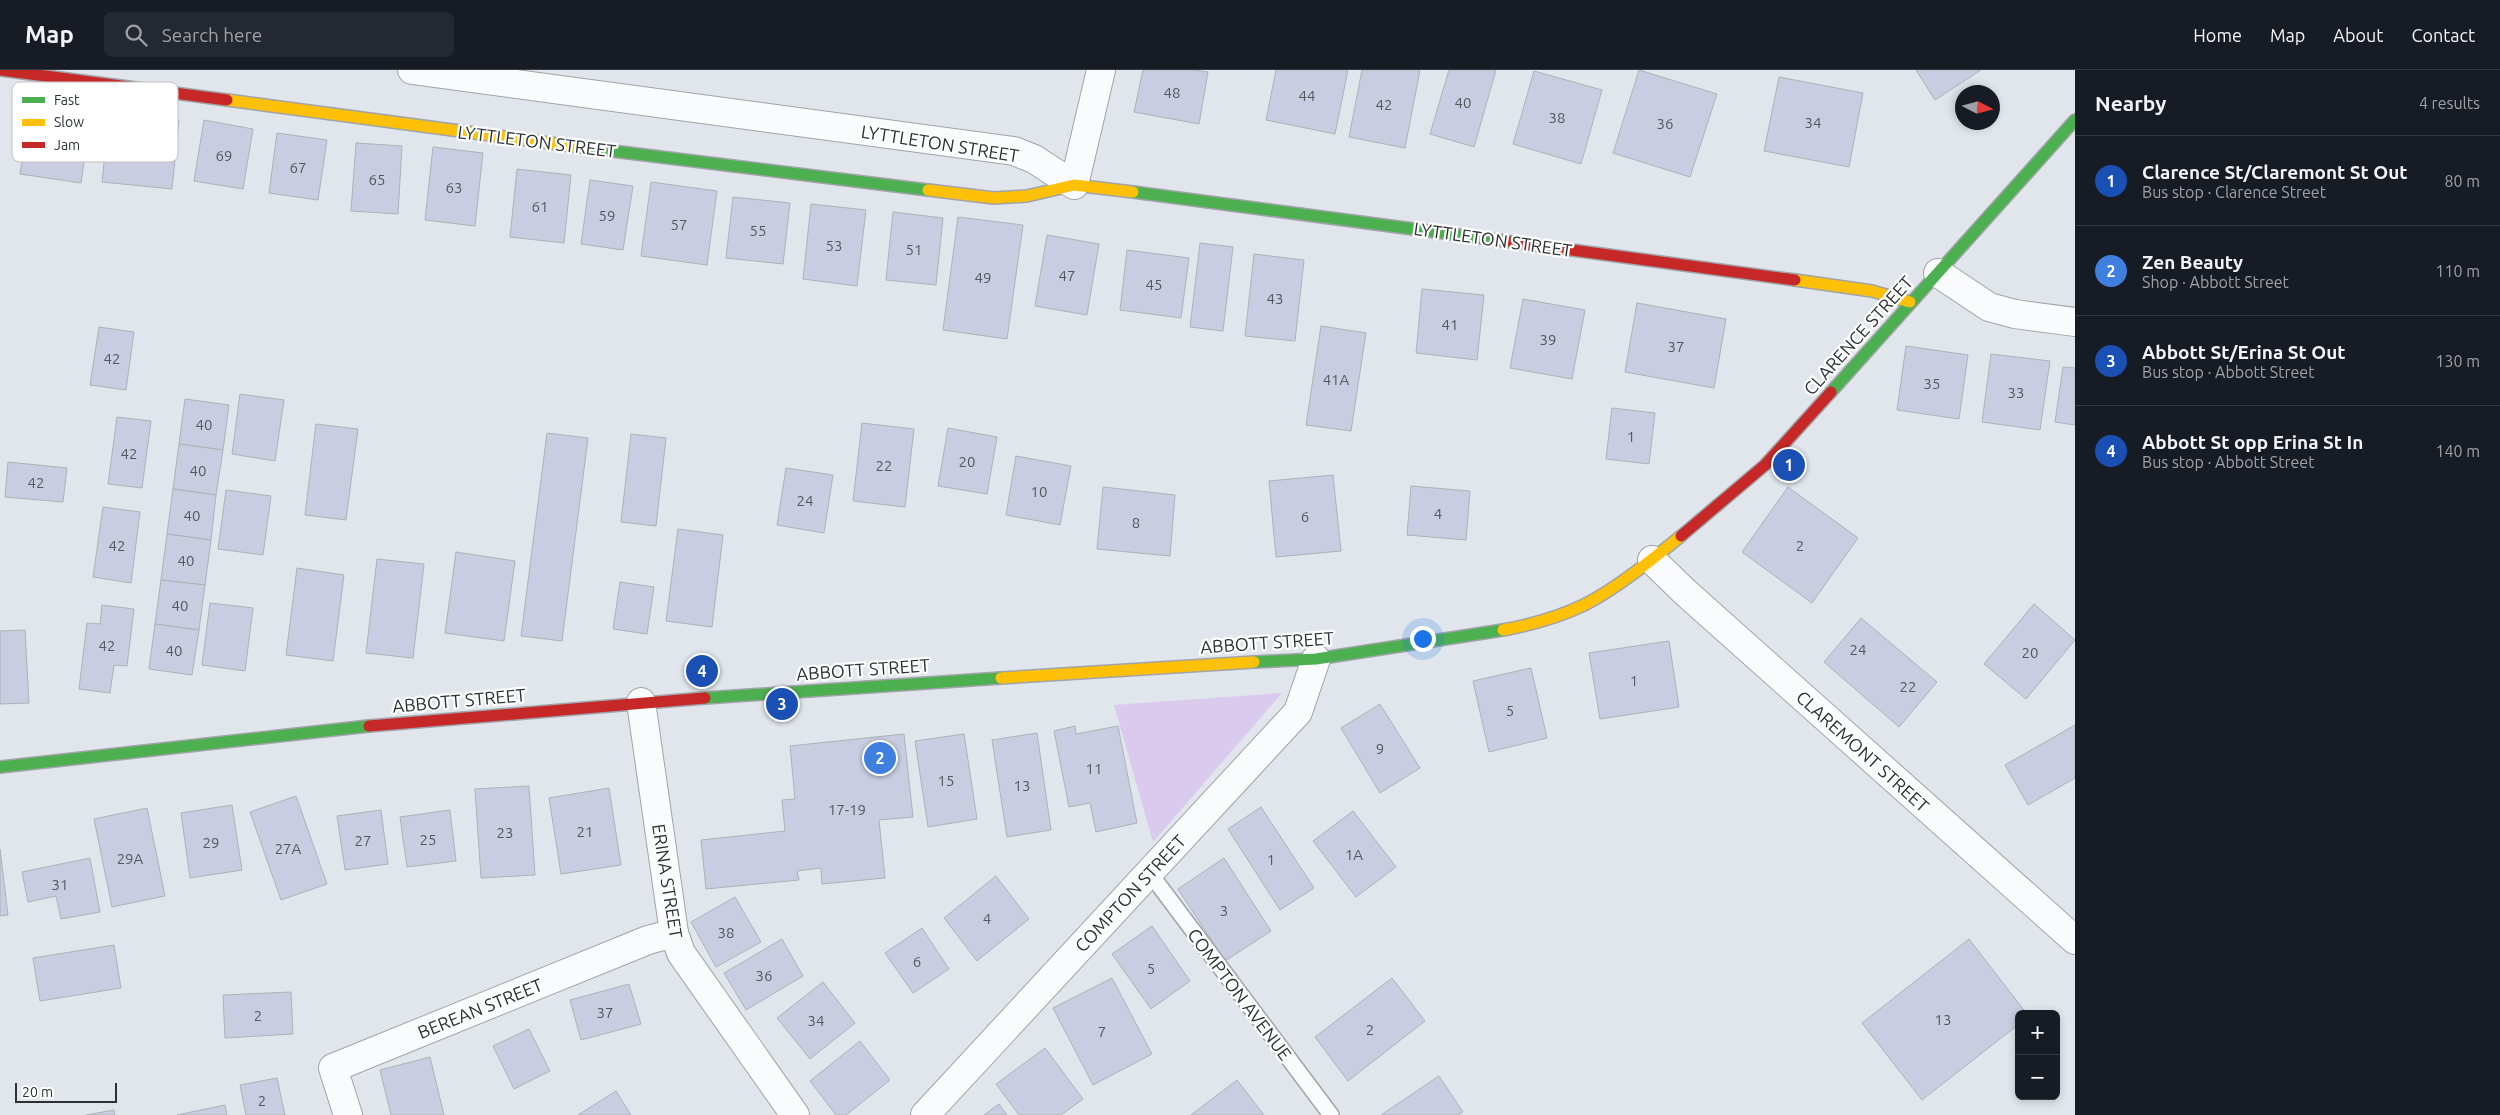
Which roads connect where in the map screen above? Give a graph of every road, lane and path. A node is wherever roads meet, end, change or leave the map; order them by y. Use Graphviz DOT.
graph roads {
  1 [pos="0,70"];
  2 [pos="412,70"];
  3 [pos="1101,70"];
  4 [pos="91,82"];
  5 [pos="178,94"];
  6 [pos="2075,120"];
  7 [pos="1074,185"];
  8 [pos="1938,274"];
  9 [pos="1910,302"];
  10 [pos="2075,322"];
  11 [pos="1652,560"];
  12 [pos="1316,659"];
  13 [pos="641,702"];
  14 [pos="0,767"];
  15 [pos="1149,872"];
  16 [pos="674,933"];
  17 [pos="2075,940"];
  18 [pos="348,1115"];
  19 [pos="795,1115"];
  20 [pos="925,1115"];
  21 [pos="1331,1115"];
  1 -- 4 [label="street, LYTTLETON STREET"];
  2 -- 7 [label="street, LYTTLETON STREET"];
  3 -- 7 [label="street"];
  5 -- 7 [label="street, LYTTLETON STREET"];
  6 -- 8 [label="street, CLARENCE STREET"];
  7 -- 9 [label="street, LYTTLETON STREET"];
  8 -- 9 [label="street, CLARENCE STREET"];
  8 -- 10 [label="street"];
  9 -- 11 [label="street, CLARENCE STREET"];
  11 -- 12 [label="street, ABBOTT STREET"];
  11 -- 17 [label="street, CLAREMONT STREET"];
  12 -- 13 [label="street, ABBOTT STREET"];
  12 -- 15 [label="street, COMPTON STREET"];
  13 -- 14 [label="street, ABBOTT STREET"];
  13 -- 16 [label="street, ERINA STREET"];
  15 -- 20 [label="street, COMPTON STREET"];
  15 -- 21 [label="lane, COMPTON AVENUE"];
  16 -- 18 [label="street, BEREAN STREET"];
  16 -- 19 [label="street, ERINA STREET"];
}
